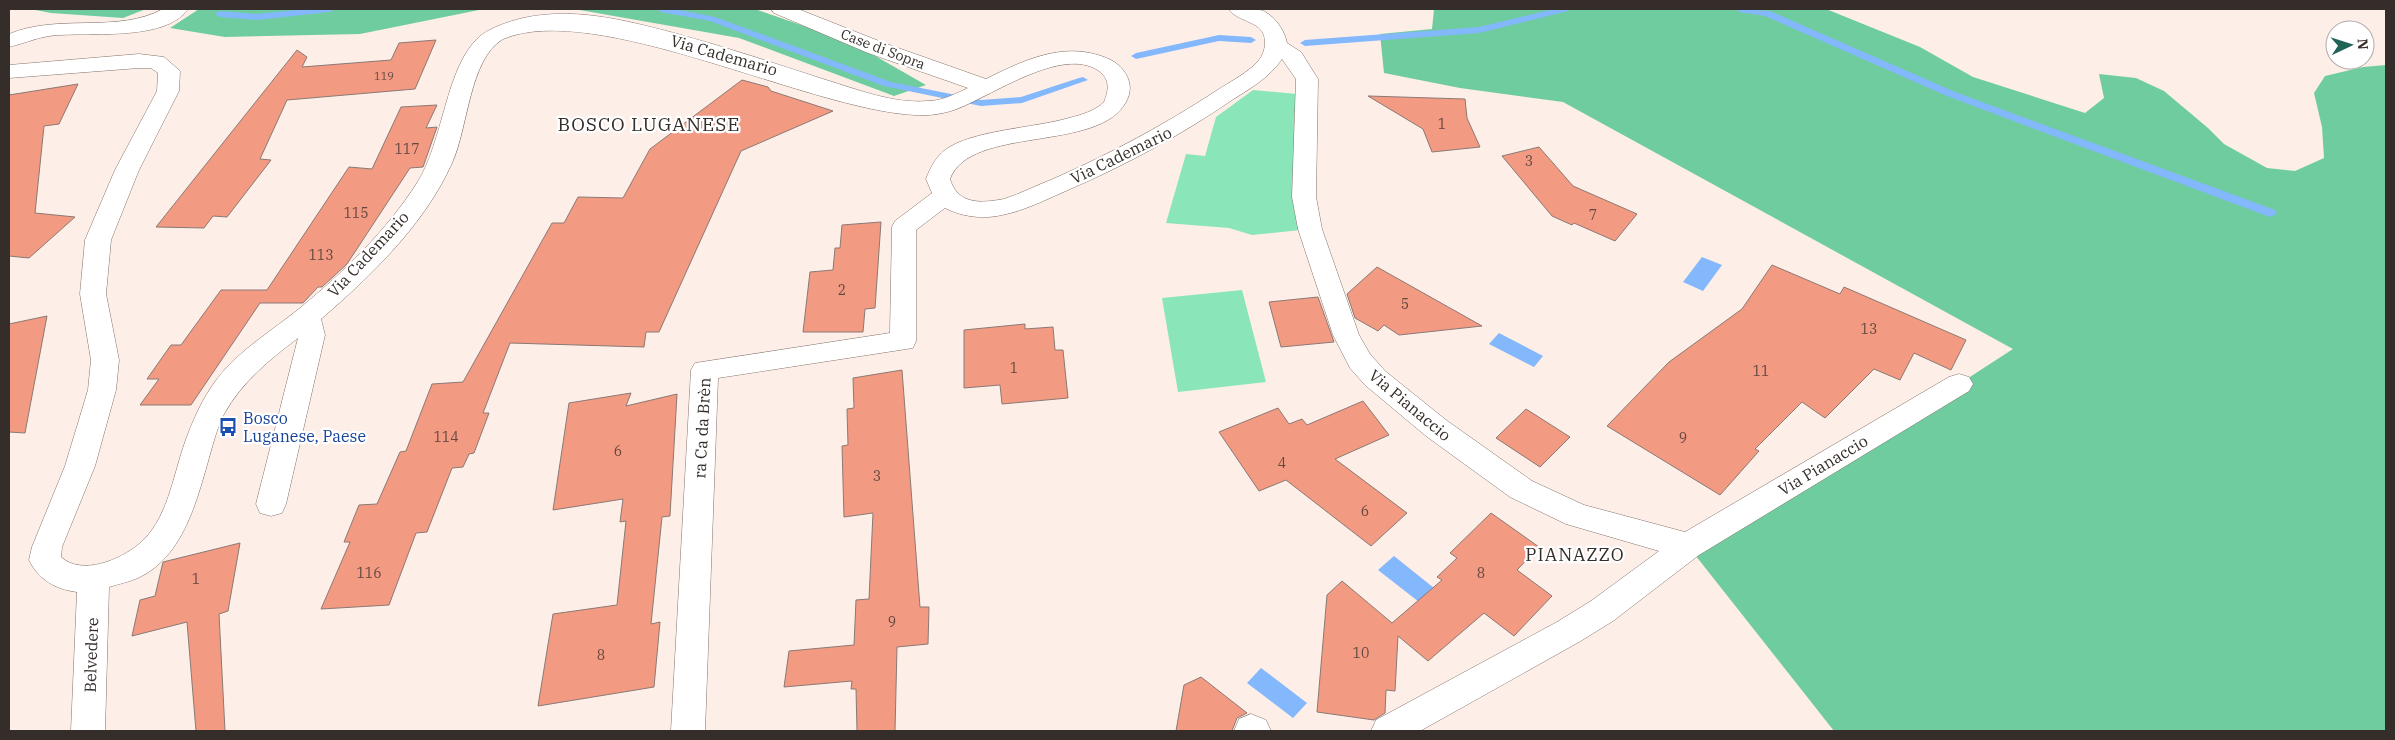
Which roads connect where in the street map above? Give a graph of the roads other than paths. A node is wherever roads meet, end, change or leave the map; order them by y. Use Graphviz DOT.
graph roads {
  1 [pos="178,9"];
  2 [pos="781,9"];
  3 [pos="1240,9"];
  4 [pos="1271,34"];
  5 [pos="9,41"];
  6 [pos="9,71"];
  7 [pos="974,93"];
  8 [pos="944,196"];
  9 [pos="307,317"];
  10 [pos="1959,384"];
  11 [pos="271,504"];
  12 [pos="1688,546"];
  13 [pos="93,578"];
  14 [pos="88,731"];
  15 [pos="688,731"];
  16 [pos="1388,731"];
  1 -- 5 [label="street"];
  2 -- 7 [label="street, Case di Sopra"];
  3 -- 4 [label="street"];
  4 -- 8 [label="street, Via Cademario"];
  4 -- 12 [label="street, Via Pianaccio"];
  6 -- 13 [label="street, Via Cademario"];
  7 -- 8 [label="street, Via Cademario"];
  7 -- 9 [label="street, Via Cademario"];
  8 -- 15 [label="street, ra Ca da Brèn"];
  9 -- 11 [label="street"];
  9 -- 13 [label="street, Via Cademario"];
  10 -- 12 [label="street, Via Pianaccio"];
  12 -- 16 [label="street, Via Pianaccio"];
  13 -- 14 [label="street, Belvedere"];
}
